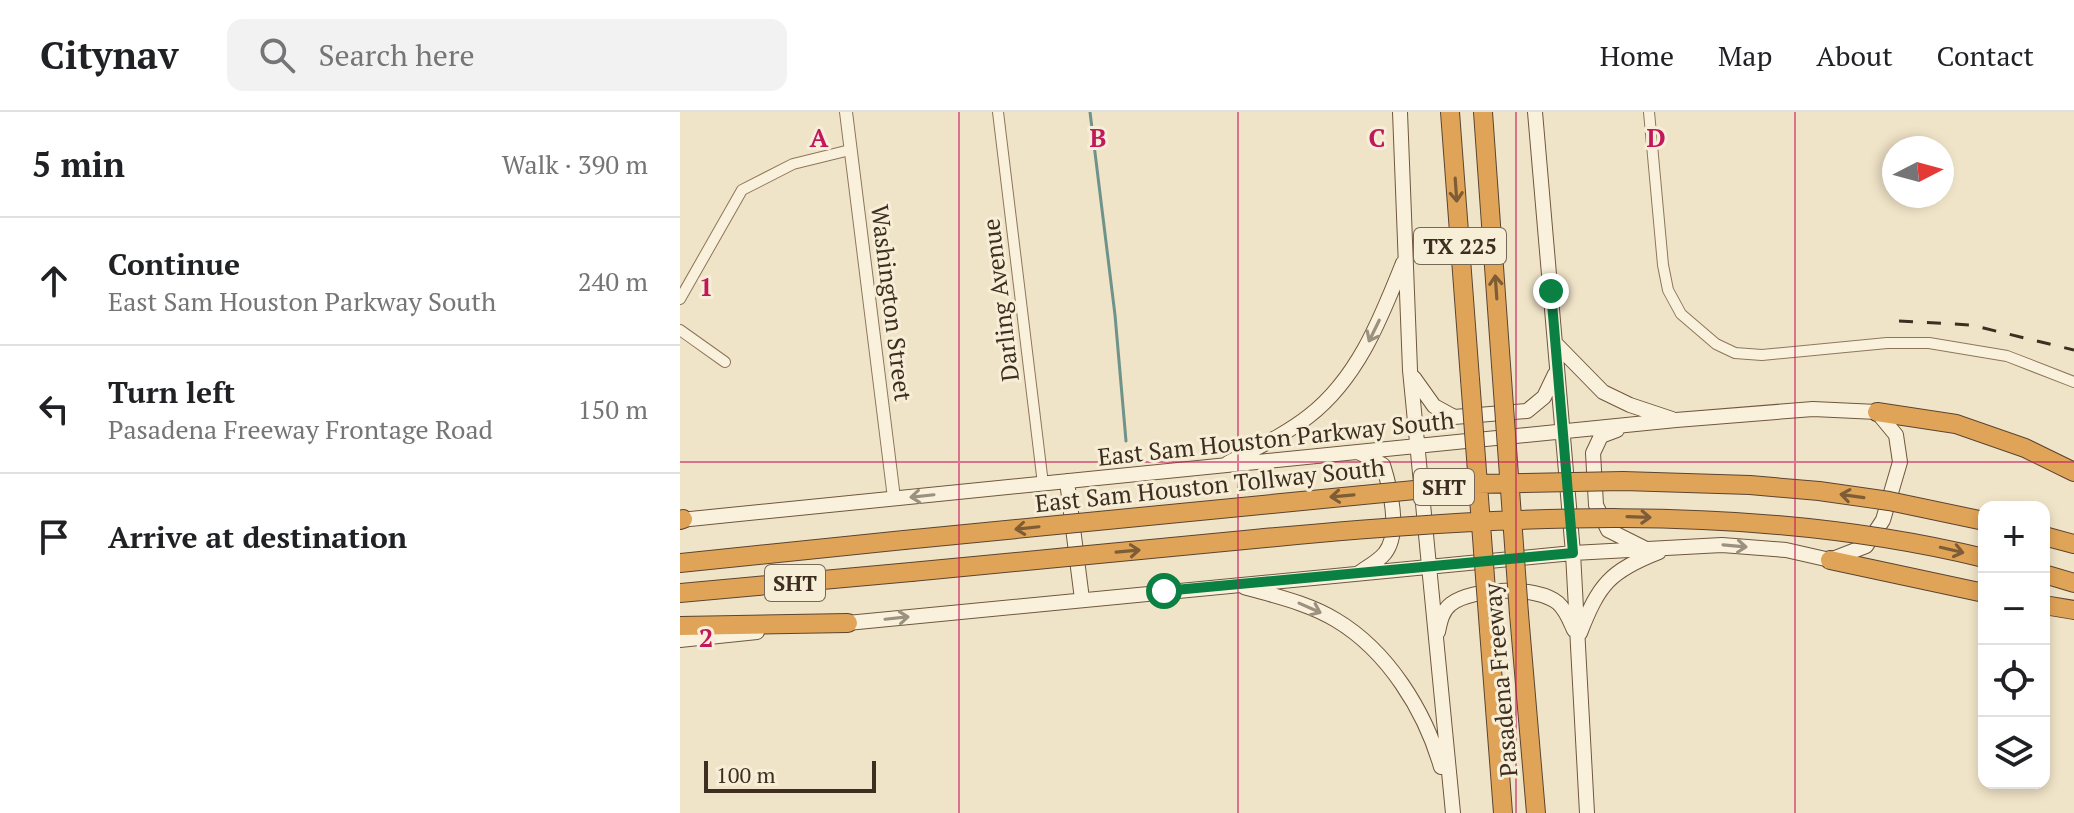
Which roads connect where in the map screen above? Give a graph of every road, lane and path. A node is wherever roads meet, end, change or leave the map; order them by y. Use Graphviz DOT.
graph roads {
  1 [pos="846,112"];
  2 [pos="998,112"];
  3 [pos="1400,112"];
  4 [pos="1450,112"];
  5 [pos="1483,112"];
  6 [pos="1535,112"];
  7 [pos="1649,112"];
  8 [pos="850,150"];
  9 [pos="1405,259"];
  10 [pos="680,299"];
  11 [pos="680,330"];
  12 [pos="1556,344"];
  13 [pos="725,362"];
  14 [pos="1557,367"];
  15 [pos="1410,370"];
  16 [pos="2074,382"];
  17 [pos="1877,412"];
  18 [pos="1676,420"];
  19 [pos="1628,426"];
  20 [pos="1563,433"];
  21 [pos="1417,447"];
  22 [pos="1360,453"];
  23 [pos="1222,466"];
  24 [pos="2074,472"];
  25 [pos="1067,481"];
  26 [pos="1043,484"];
  27 [pos="894,498"];
  28 [pos="681,520"];
  29 [pos="1978,520"];
  30 [pos="2050,538"];
  31 [pos="2074,544"];
  32 [pos="1669,548"];
  33 [pos="1646,549"];
  34 [pos="1573,553"];
  35 [pos="1978,557"];
  36 [pos="1830,560"];
  37 [pos="680,563"];
  38 [pos="1429,567"];
  39 [pos="1359,573"];
  40 [pos="2050,576"];
  41 [pos="2074,583"];
  42 [pos="1236,584"];
  43 [pos="1978,592"];
  44 [pos="680,593"];
  45 [pos="1082,599"];
  46 [pos="2050,606"];
  47 [pos="2074,610"];
  48 [pos="848,623"];
  49 [pos="680,626"];
  50 [pos="1578,637"];
  51 [pos="680,640"];
  52 [pos="1435,647"];
  53 [pos="1452,809"];
  54 [pos="1503,813"];
  55 [pos="1536,813"];
  56 [pos="1587,813"];
  1 -- 8 [label="street, Washington Street"];
  2 -- 26 [label="street, Darling Avenue"];
  3 -- 9 [label="main road"];
  4 -- 54 [label="highway, Pasadena Freeway / TX 225, one-way, bridge"];
  55 -- 5 [label="highway, Pasadena Freeway / TX 225, one-way, bridge"];
  6 -- 12 [label="main road"];
  7 -- 16 [label="street"];
  8 -- 10 [label="street"];
  8 -- 27 [label="street, Washington Street"];
  9 -- 15 [label="main road"];
  9 -- 23 [label="main road, one-way"];
  11 -- 13 [label="street"];
  12 -- 14 [label="main road"];
  12 -- 18 [label="main road"];
  14 -- 15 [label="main road"];
  14 -- 20 [label="main road"];
  15 -- 21 [label="main road"];
  17 -- 18 [label="main road, East Sam Houston Parkway South"];
  17 -- 24 [label="highway"];
  17 -- 36 [label="main road"];
  18 -- 19 [label="main road, East Sam Houston Parkway South"];
  19 -- 20 [label="main road, East Sam Houston Parkway South"];
  19 -- 33 [label="main road"];
  20 -- 21 [label="main road, East Sam Houston Parkway South"];
  20 -- 34 [label="main road"];
  21 -- 22 [label="main road, East Sam Houston Parkway South"];
  21 -- 38 [label="main road"];
  22 -- 23 [label="main road, East Sam Houston Parkway South"];
  22 -- 39 [label="main road"];
  23 -- 25 [label="main road, East Sam Houston Parkway South"];
  25 -- 26 [label="main road, East Sam Houston Parkway South"];
  25 -- 45 [label="main road"];
  26 -- 27 [label="main road, East Sam Houston Parkway South, one-way"];
  27 -- 28 [label="main road, East Sam Houston Parkway South"];
  29 -- 37 [label="highway, East Sam Houston Tollway South / SHT, one-way, bridge"];
  30 -- 31 [label="highway"];
  32 -- 33 [label="main road"];
  32 -- 36 [label="main road, one-way"];
  32 -- 50 [label="main road"];
  33 -- 34 [label="main road"];
  34 -- 38 [label="main road"];
  34 -- 50 [label="main road"];
  44 -- 35 [label="highway, SHT, one-way, bridge"];
  36 -- 43 [label="highway"];
  38 -- 39 [label="main road"];
  38 -- 52 [label="main road"];
  39 -- 42 [label="main road"];
  40 -- 41 [label="highway"];
  42 -- 45 [label="main road"];
  42 -- 53 [label="main road, one-way"];
  48 -- 45 [label="main road, one-way"];
  46 -- 47 [label="highway"];
  48 -- 49 [label="highway"];
  48 -- 51 [label="main road"];
  50 -- 52 [label="main road"];
  50 -- 56 [label="main road"];
  52 -- 53 [label="main road"];
}
